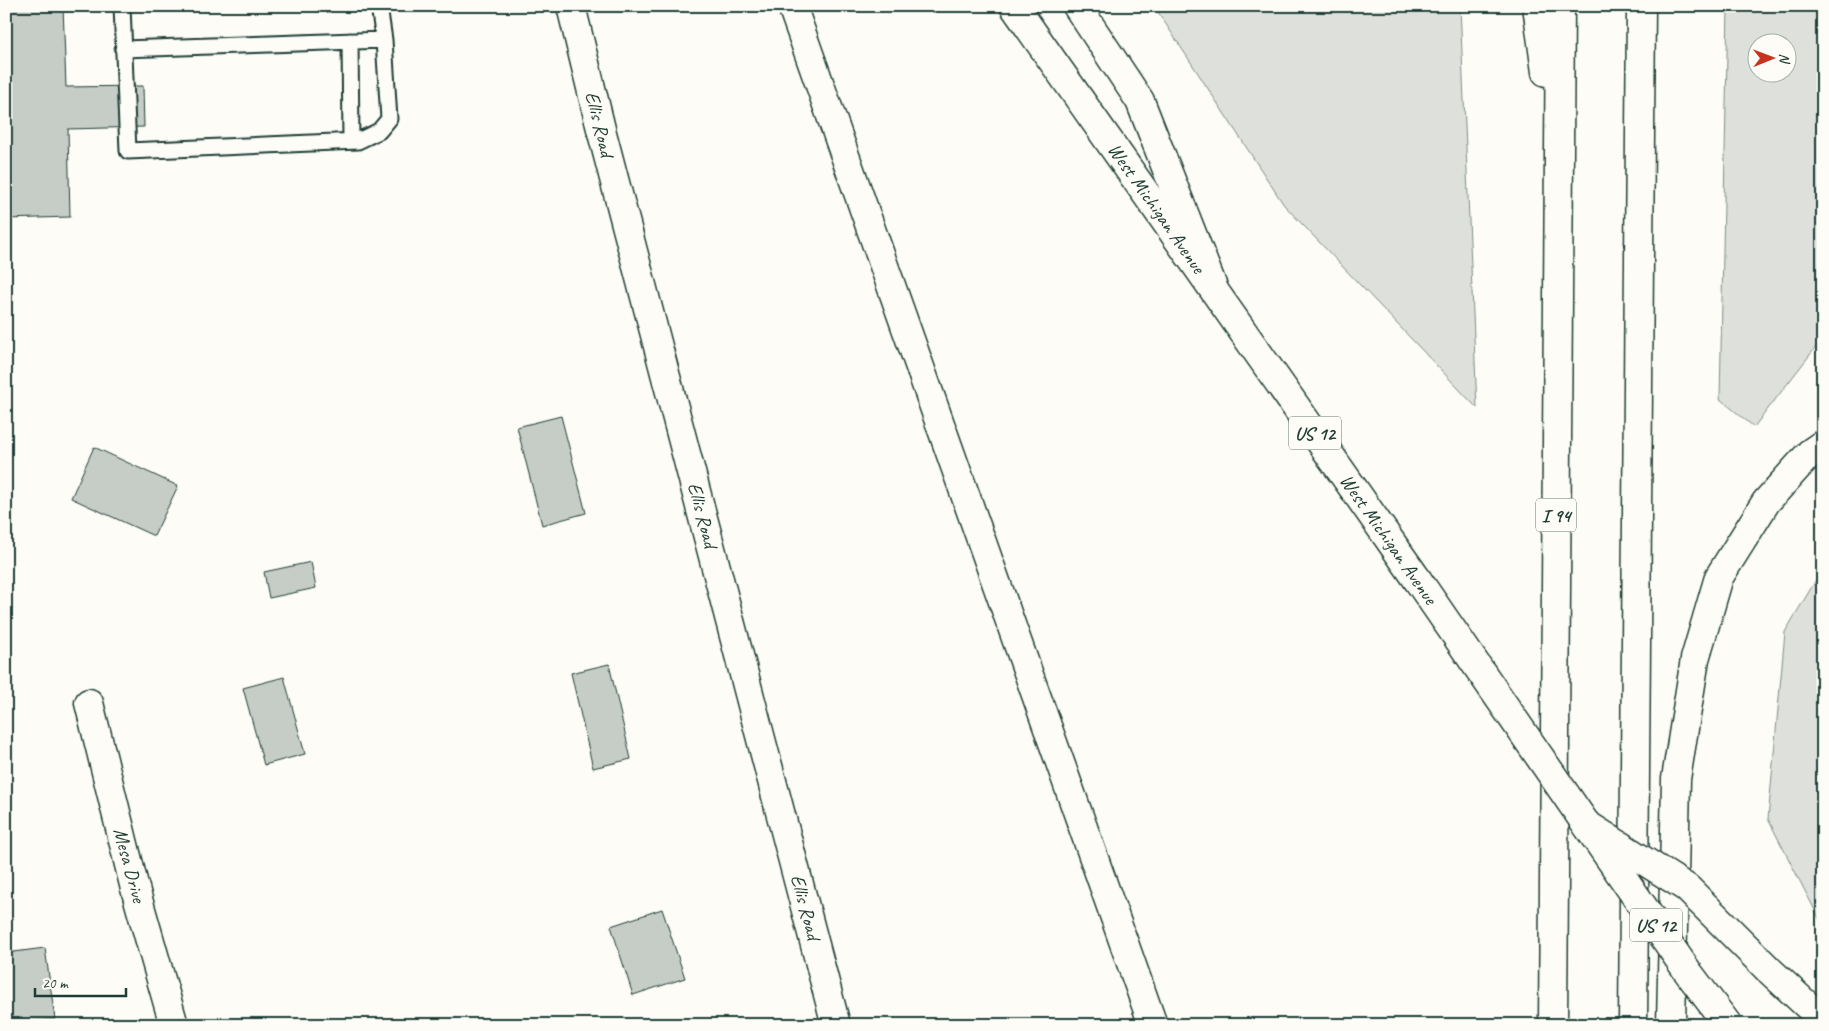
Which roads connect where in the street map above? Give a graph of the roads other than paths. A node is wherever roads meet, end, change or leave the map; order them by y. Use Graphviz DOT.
graph roads {
  1 [pos="122,6"];
  2 [pos="378,6"];
  3 [pos="570,6"];
  4 [pos="792,6"];
  5 [pos="1014,6"];
  6 [pos="1078,6"];
  7 [pos="1537,6"];
  8 [pos="1560,6"];
  9 [pos="1641,6"];
  10 [pos="384,40"];
  11 [pos="350,41"];
  12 [pos="123,49"];
  13 [pos="351,142"];
  14 [pos="1559,163"];
  15 [pos="1213,287"];
  16 [pos="1823,444"];
  17 [pos="88,703"];
  18 [pos="1586,824"];
  19 [pos="1823,1020"];
  20 [pos="174,1025"];
  21 [pos="836,1025"];
  22 [pos="1153,1025"];
  23 [pos="1553,1025"];
  24 [pos="1633,1025"];
  25 [pos="1671,1025"];
  26 [pos="1728,1025"];
  1 -- 12 [label="lane"];
  2 -- 10 [label="lane"];
  3 -- 21 [label="main road, Ellis Road"];
  4 -- 22 [label="main road"];
  5 -- 15 [label="main road, West Michigan Avenue / US 12"];
  6 -- 15 [label="main road"];
  7 -- 14 [label="main road"];
  8 -- 14 [label="main road, I 94"];
  9 -- 24 [label="main road"];
  10 -- 11 [label="lane"];
  10 -- 13 [label="lane"];
  11 -- 12 [label="lane"];
  11 -- 13 [label="lane"];
  12 -- 13 [label="lane"];
  14 -- 23 [label="main road, I 94"];
  15 -- 18 [label="main road, West Michigan Avenue / US 12, bridge"];
  16 -- 25 [label="main road"];
  17 -- 20 [label="main road, Mesa Drive"];
  18 -- 19 [label="main road, bridge"];
  18 -- 26 [label="main road, West Michigan Avenue / US 12, bridge"];
}
